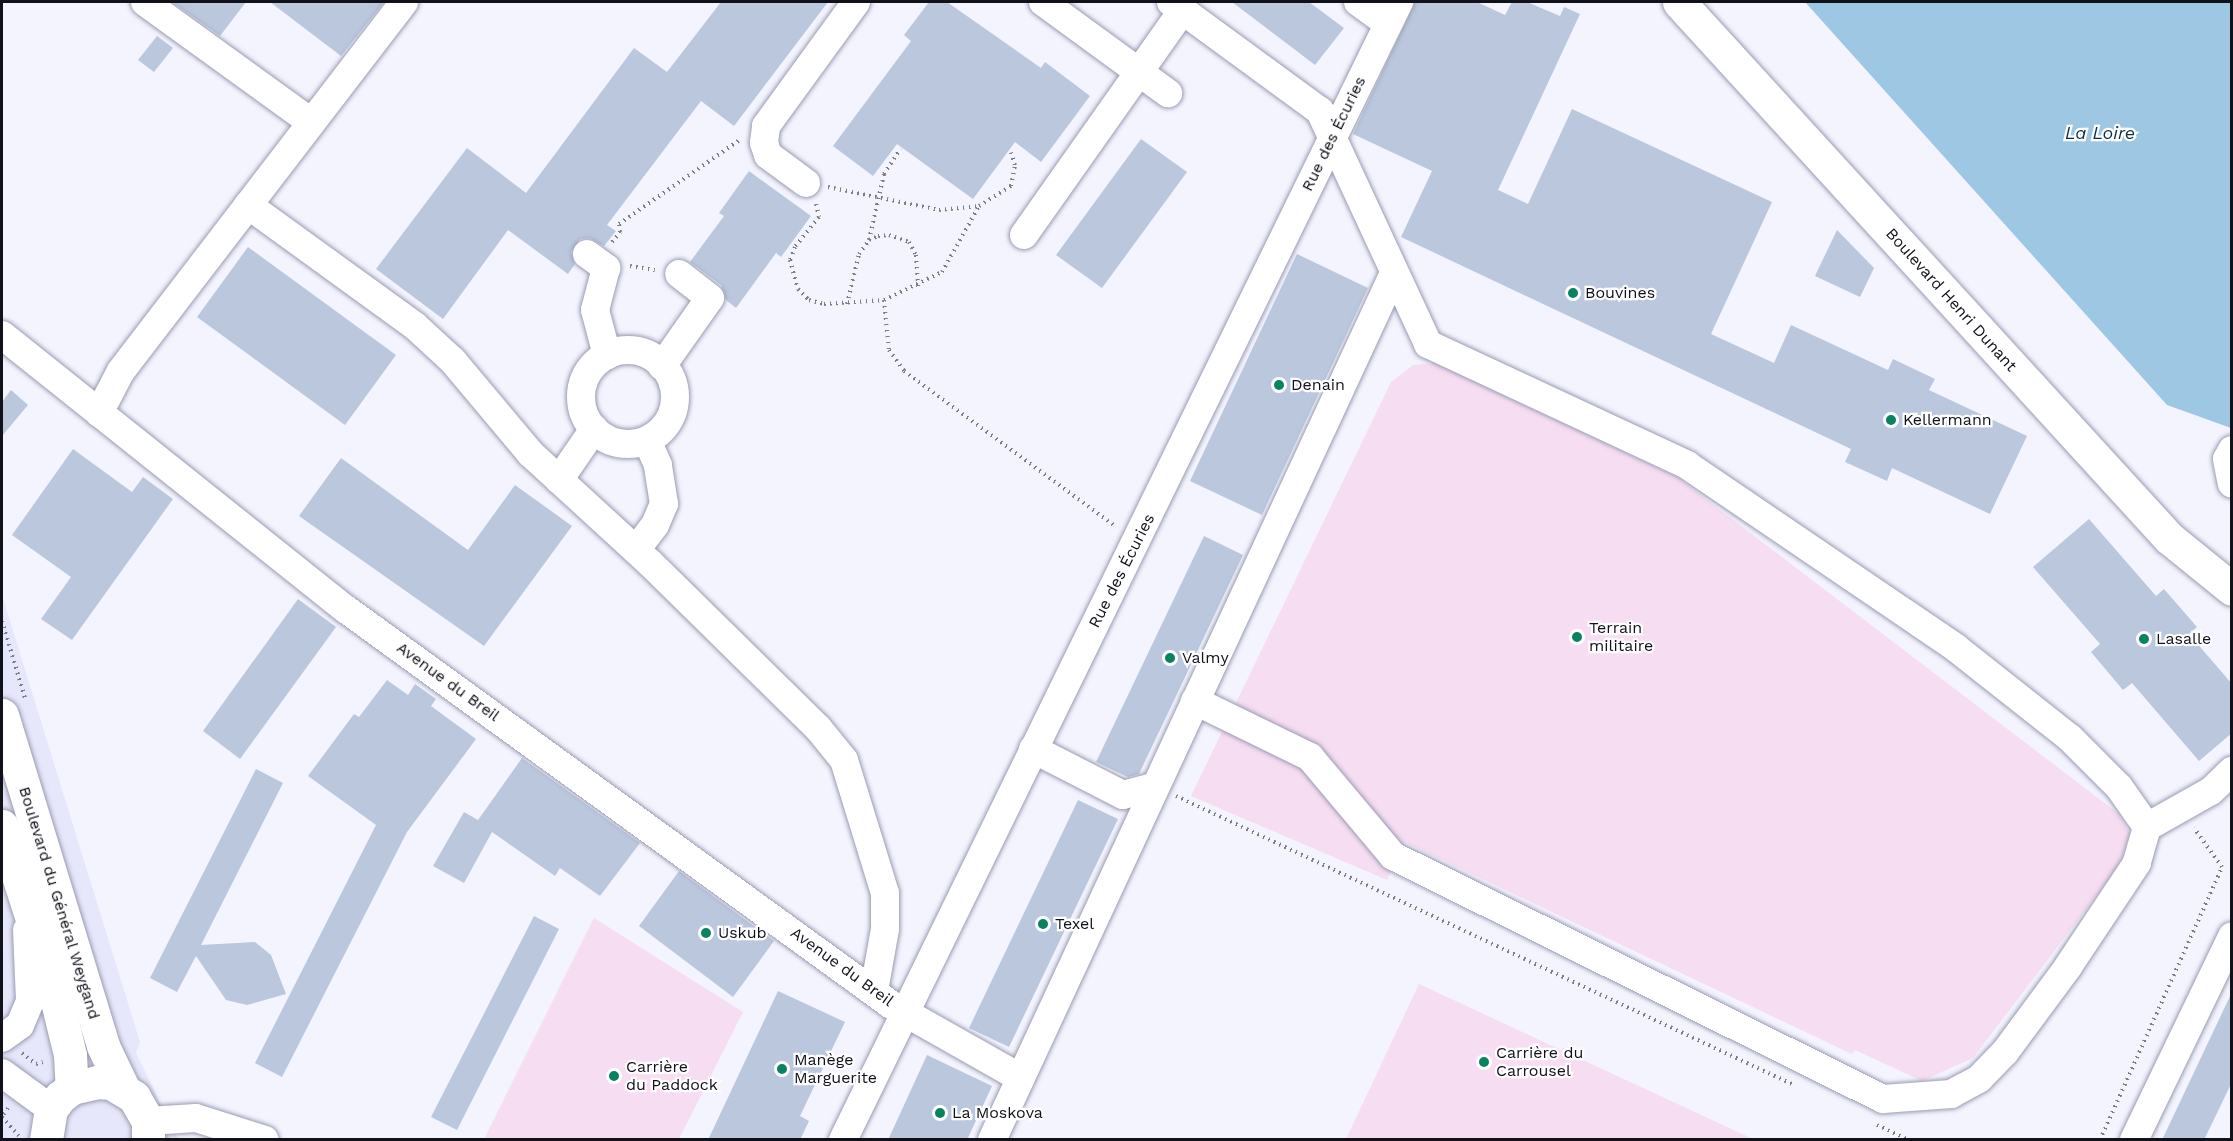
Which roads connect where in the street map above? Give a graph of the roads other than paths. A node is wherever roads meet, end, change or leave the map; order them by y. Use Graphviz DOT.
graph roads {
  1 [pos="146,2"];
  2 [pos="404,2"];
  3 [pos="856,2"];
  4 [pos="1043,2"];
  5 [pos="1358,2"];
  6 [pos="1679,2"];
  7 [pos="1177,6"];
  8 [pos="1394,13"];
  9 [pos="1139,72"];
  10 [pos="1168,93"];
  11 [pos="311,122"];
  12 [pos="1333,133"];
  13 [pos="806,183"];
  14 [pos="248,205"];
  15 [pos="1024,235"];
  16 [pos="596,261"];
  17 [pos="1395,273"];
  18 [pos="679,274"];
  19 [pos="2,335"];
  20 [pos="607,355"];
  21 [pos="662,366"];
  22 [pos="99,413"];
  23 [pos="594,429"];
  24 [pos="647,440"];
  25 [pos="2232,450"];
  26 [pos="559,480"];
  27 [pos="2232,484"];
  28 [pos="636,550"];
  29 [pos="2232,589"];
  30 [pos="1195,701"];
  31 [pos="14,707"];
  32 [pos="1033,749"];
  33 [pos="2232,771"];
  34 [pos="1153,787"];
  35 [pos="2,826"];
  36 [pos="2147,827"];
  37 [pos="24,892"];
  38 [pos="2232,936"];
  39 [pos="874,991"];
  40 [pos="907,1012"];
  41 [pos="2,1038"];
  42 [pos="2,1073"];
  43 [pos="1021,1078"];
  44 [pos="123,1088"];
  45 [pos="56,1112"];
  46 [pos="148,1130"];
  47 [pos="265,1140"];
  48 [pos="843,1140"];
  49 [pos="992,1140"];
  50 [pos="2134,1140"];
  1 -- 11 [label="street"];
  2 -- 11 [label="street"];
  3 -- 13 [label="street"];
  4 -- 9 [label="street"];
  5 -- 8 [label="street"];
  6 -- 29 [label="main road, Boulevard Henri Dunant"];
  7 -- 9 [label="street"];
  7 -- 12 [label="street"];
  8 -- 12 [label="street, Rue des Écuries"];
  9 -- 10 [label="street"];
  9 -- 15 [label="street"];
  11 -- 14 [label="street"];
  12 -- 17 [label="street"];
  12 -- 32 [label="street, Rue des Écuries"];
  14 -- 22 [label="street"];
  14 -- 26 [label="street"];
  16 -- 20 [label="street"];
  17 -- 30 [label="street"];
  17 -- 36 [label="street"];
  18 -- 21 [label="street"];
  19 -- 22 [label="street, Avenue du Breil"];
  20 -- 21 [label="street"];
  20 -- 23 [label="street"];
  21 -- 24 [label="street"];
  22 -- 39 [label="street, Avenue du Breil"];
  23 -- 24 [label="street"];
  23 -- 26 [label="street"];
  24 -- 28 [label="street"];
  25 -- 27 [label="street"];
  26 -- 28 [label="street"];
  28 -- 39 [label="street"];
  30 -- 34 [label="street"];
  30 -- 36 [label="street"];
  31 -- 44 [label="main road, Boulevard du Général Weygand"];
  32 -- 34 [label="street"];
  32 -- 40 [label="street, Rue des Écuries"];
  33 -- 36 [label="street"];
  34 -- 43 [label="street"];
  35 -- 37 [label="main road, Boulevard du Général Weygand"];
  37 -- 41 [label="street"];
  37 -- 45 [label="main road, Boulevard du Général Weygand"];
  38 -- 50 [label="street"];
  39 -- 40 [label="street, Avenue du Breil"];
  40 -- 43 [label="street, Avenue du Breil"];
  40 -- 48 [label="street, Rue des Écuries"];
  42 -- 45 [label="street"];
  43 -- 49 [label="street"];
  44 -- 45 [label="main road"];
  44 -- 46 [label="main road, Boulevard du Général Weygand"];
  46 -- 47 [label="street"];
}
